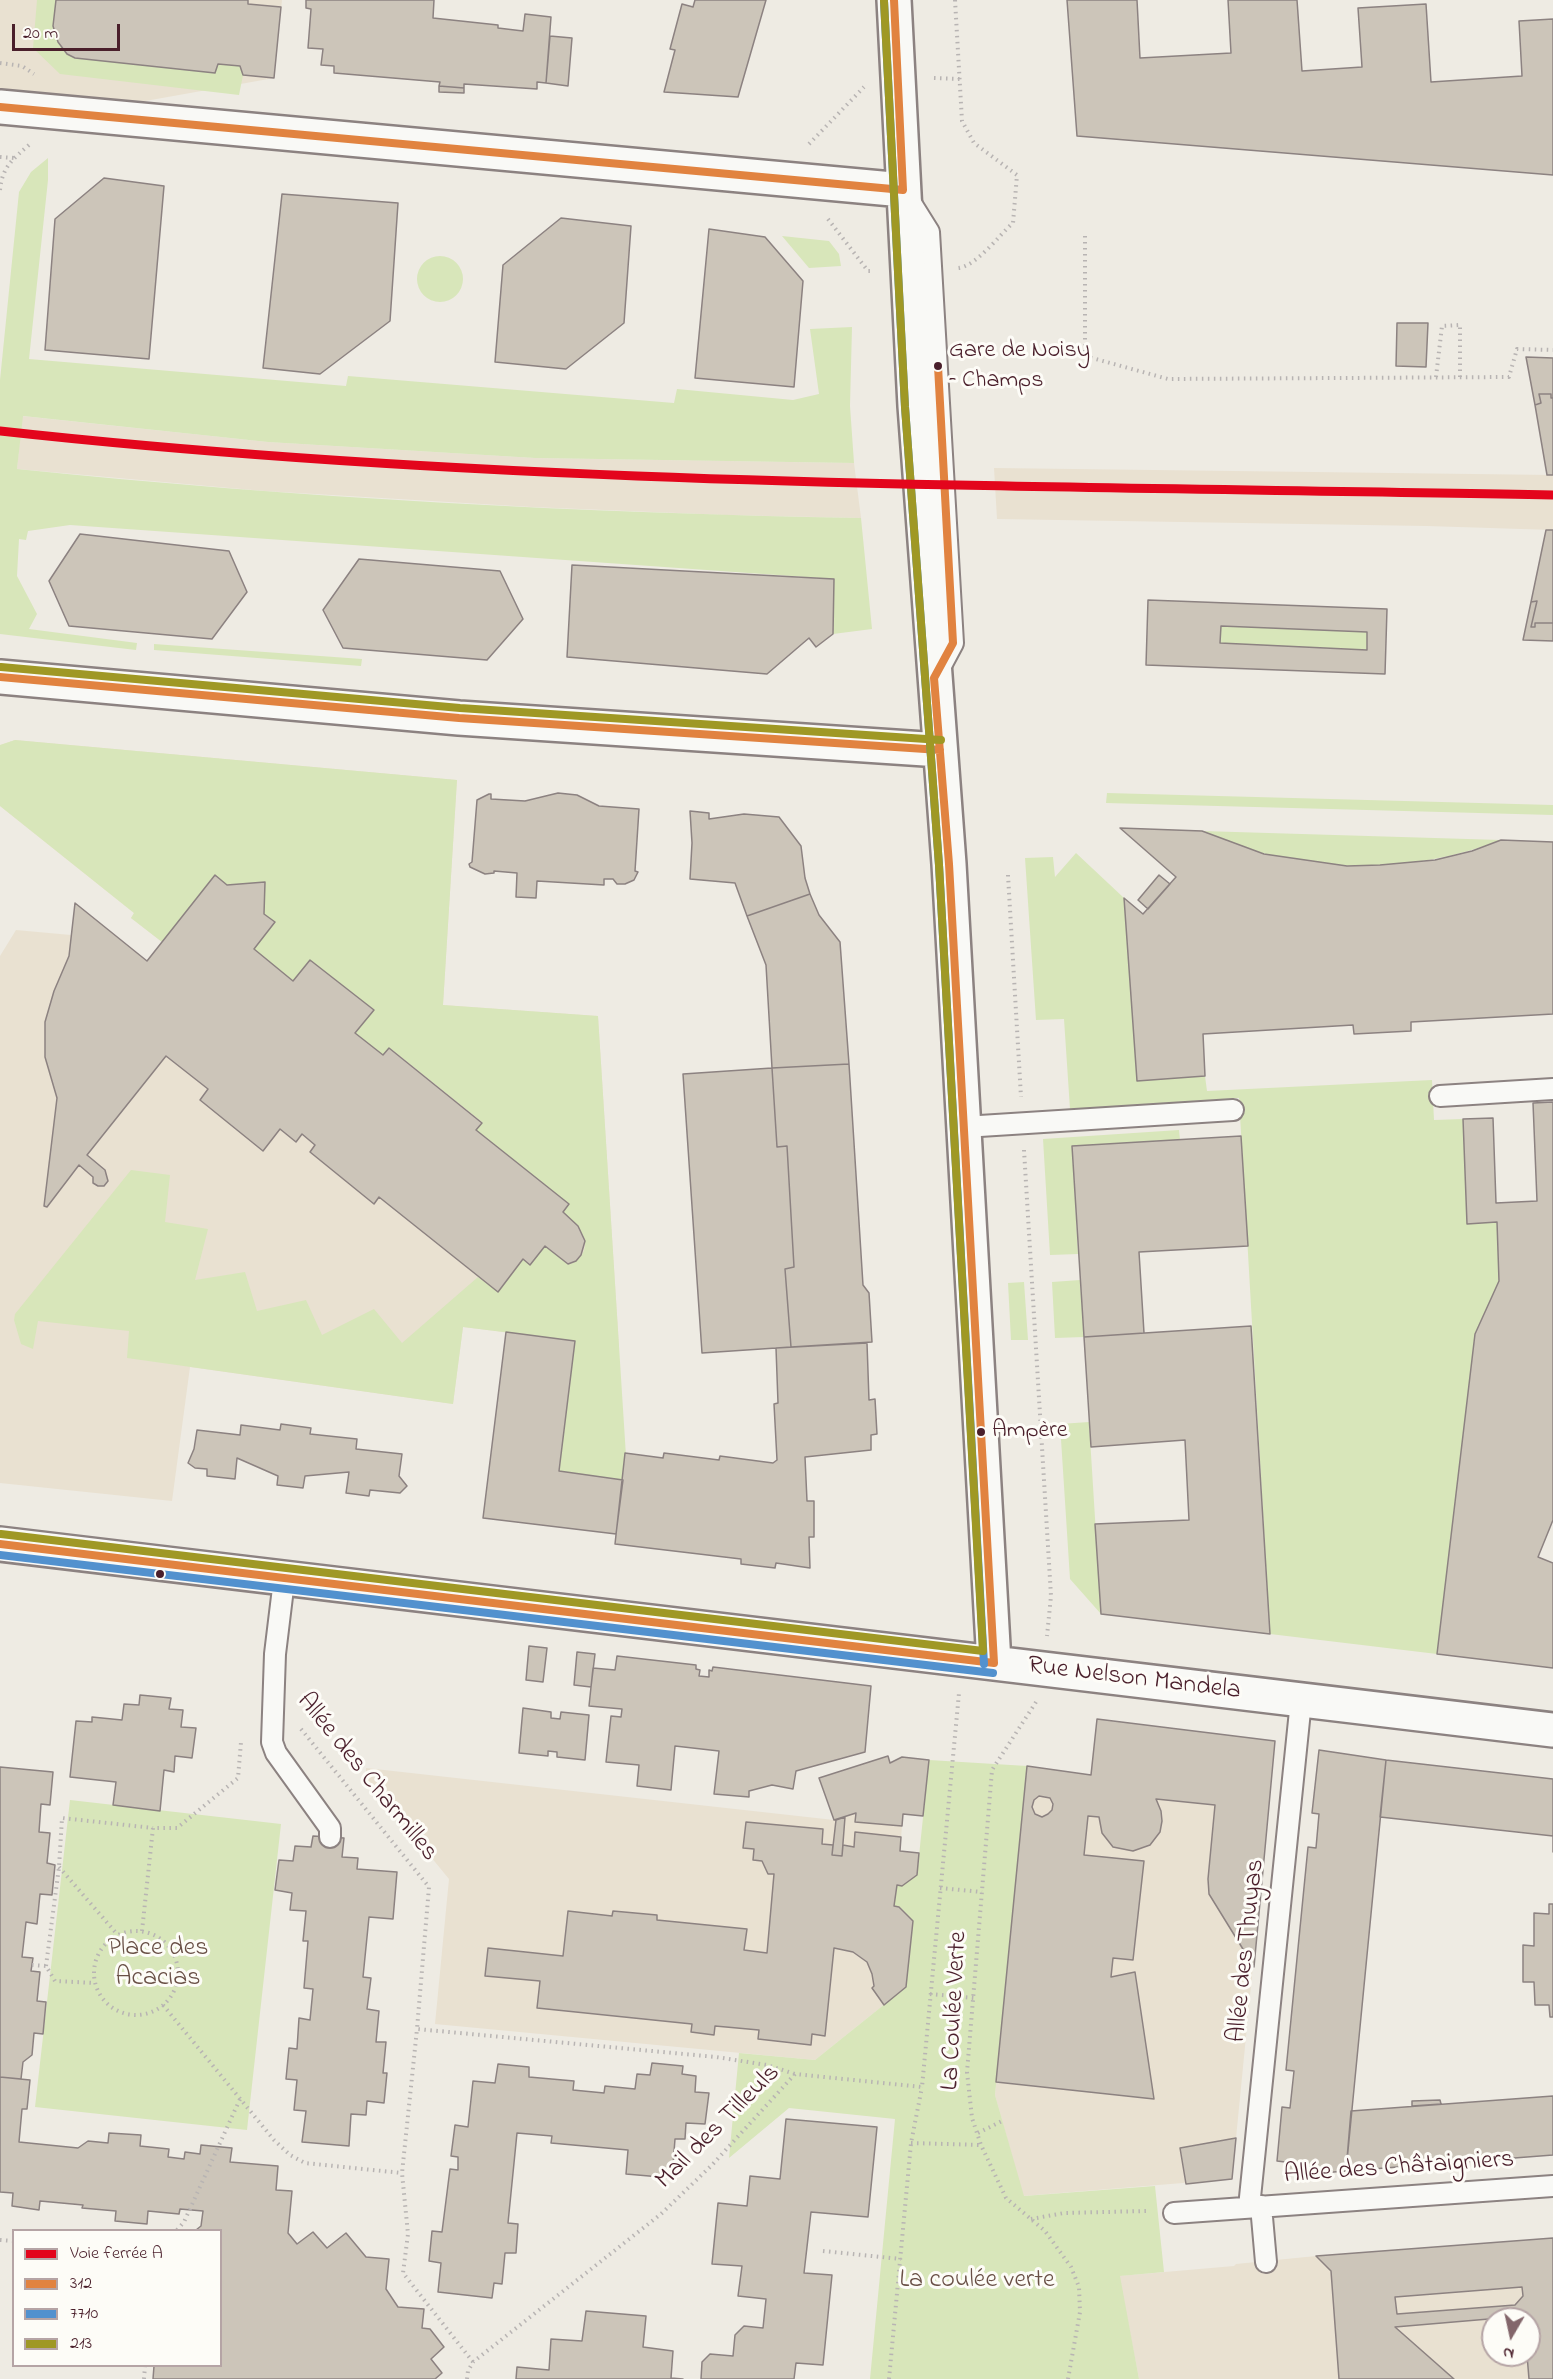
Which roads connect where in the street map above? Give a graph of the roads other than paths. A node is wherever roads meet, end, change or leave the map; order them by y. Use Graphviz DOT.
graph roads {
  1 [pos="894,0"];
  2 [pos="0,107"];
  3 [pos="903,190"];
  4 [pos="0,676"];
  5 [pos="940,750"];
  6 [pos="1553,1089"];
  7 [pos="1440,1096"];
  8 [pos="1233,1110"];
  9 [pos="964,1127"];
  10 [pos="0,1544"];
  11 [pos="284,1580"];
  12 [pos="978,1661"];
  13 [pos="1301,1701"];
  14 [pos="1553,1730"];
  15 [pos="330,1837"];
  16 [pos="1553,2186"];
  17 [pos="1255,2206"];
  18 [pos="1174,2213"];
  19 [pos="1266,2262"];
  1 -- 3 [label="street"];
  2 -- 3 [label="street"];
  3 -- 5 [label="street"];
  4 -- 5 [label="street"];
  5 -- 9 [label="street"];
  6 -- 7 [label="lane"];
  8 -- 9 [label="lane"];
  9 -- 12 [label="street"];
  10 -- 11 [label="street, Rue Nelson Mandela"];
  11 -- 12 [label="street, Rue Nelson Mandela"];
  11 -- 15 [label="lane"];
  12 -- 13 [label="street, Rue Nelson Mandela"];
  13 -- 14 [label="street, Rue Nelson Mandela"];
  13 -- 17 [label="lane, Allée des Thuyas"];
  16 -- 17 [label="lane, Allée des Châtaigniers"];
  17 -- 18 [label="lane, Allée des Châtaigniers"];
  17 -- 19 [label="lane, Allée des Thuyas"];
}
